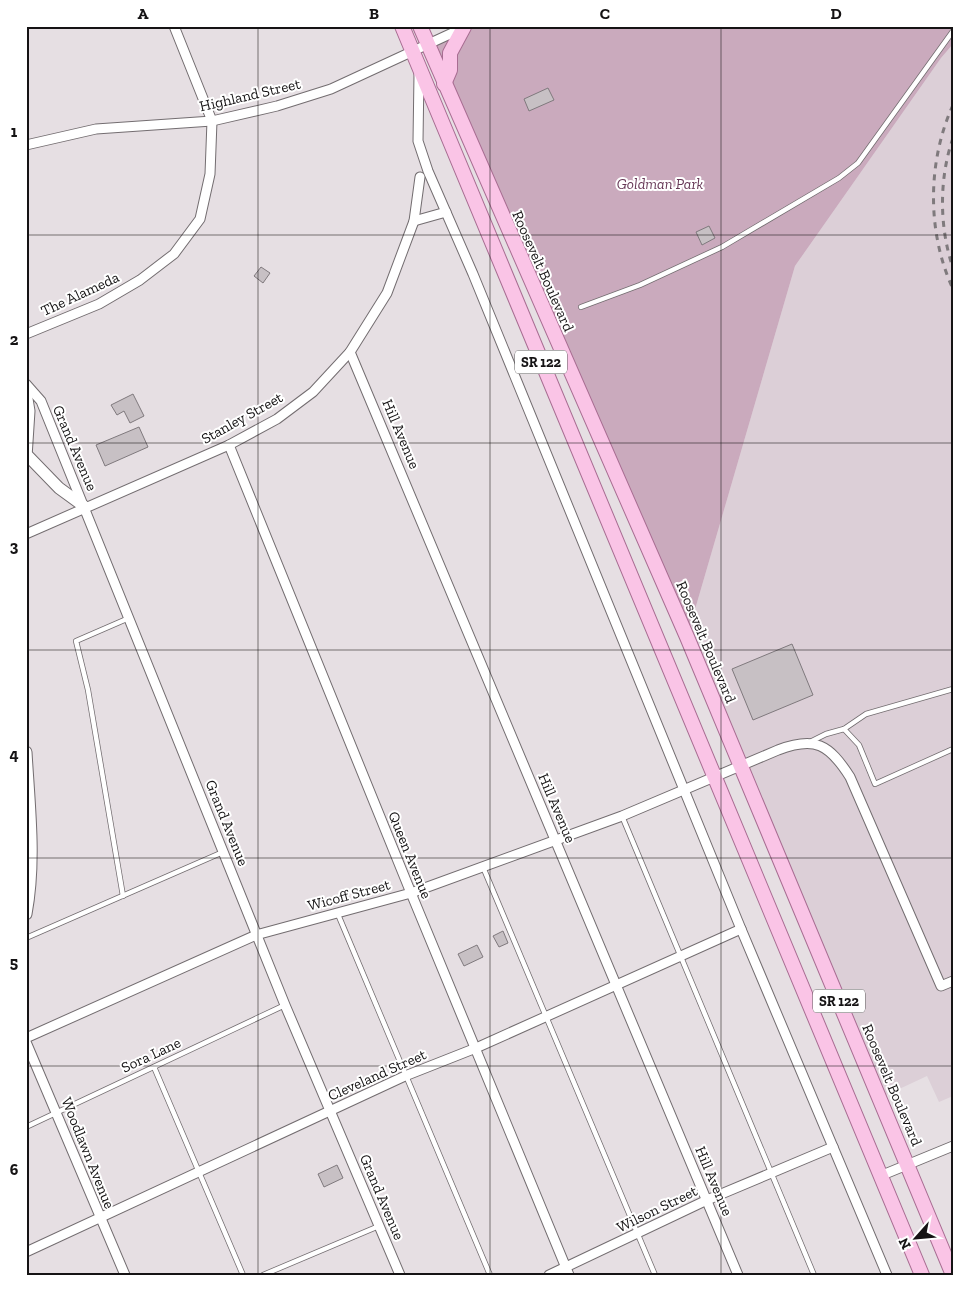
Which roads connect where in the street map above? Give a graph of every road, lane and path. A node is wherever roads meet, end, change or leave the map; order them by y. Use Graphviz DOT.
graph roads {
  1 [pos="174,26"];
  2 [pos="402,26"];
  3 [pos="420,26"];
  4 [pos="465,27"];
  5 [pos="953,31"];
  6 [pos="428,45"];
  7 [pos="413,52"];
  8 [pos="420,69"];
  9 [pos="444,84"];
  10 [pos="212,121"];
  11 [pos="26,145"];
  12 [pos="420,177"];
  13 [pos="446,212"];
  14 [pos="414,221"];
  15 [pos="581,306"];
  16 [pos="26,334"];
  17 [pos="350,352"];
  18 [pos="26,384"];
  19 [pos="26,393"];
  20 [pos="229,445"];
  21 [pos="26,455"];
  22 [pos="84,507"];
  23 [pos="26,534"];
  24 [pos="129,618"];
  25 [pos="953,689"];
  26 [pos="844,729"];
  27 [pos="810,742"];
  28 [pos="953,749"];
  29 [pos="26,752"];
  30 [pos="740,766"];
  31 [pos="714,777"];
  32 [pos="685,791"];
  33 [pos="27,796"];
  34 [pos="622,816"];
  35 [pos="556,839"];
  36 [pos="223,852"];
  37 [pos="482,867"];
  38 [pos="411,893"];
  39 [pos="123,896"];
  40 [pos="337,912"];
  41 [pos="26,914"];
  42 [pos="741,929"];
  43 [pos="256,934"];
  44 [pos="26,938"];
  45 [pos="680,957"];
  46 [pos="953,981"];
  47 [pos="616,985"];
  48 [pos="285,1005"];
  49 [pos="546,1017"];
  50 [pos="26,1038"];
  51 [pos="26,1042"];
  52 [pos="476,1048"];
  53 [pos="154,1067"];
  54 [pos="405,1076"];
  55 [pos="331,1110"];
  56 [pos="57,1112"];
  57 [pos="26,1127"];
  58 [pos="953,1146"];
  59 [pos="833,1147"];
  60 [pos="908,1165"];
  61 [pos="199,1171"];
  62 [pos="772,1174"];
  63 [pos="880,1176"];
  64 [pos="707,1200"];
  65 [pos="100,1217"];
  66 [pos="379,1226"];
  67 [pos="637,1234"];
  68 [pos="26,1252"];
  69 [pos="568,1271"];
  70 [pos="125,1275"];
  71 [pos="243,1275"];
  72 [pos="263,1275"];
  73 [pos="400,1275"];
  74 [pos="490,1275"];
  75 [pos="549,1275"];
  76 [pos="655,1275"];
  77 [pos="738,1275"];
  78 [pos="814,1275"];
  79 [pos="887,1275"];
  80 [pos="922,1275"];
  81 [pos="953,1275"];
  1 -- 10 [label="street"];
  2 -- 7 [label="main road, SR 122"];
  3 -- 6 [label="main road, Roosevelt Boulevard / SR 122"];
  4 -- 6 [label="street, Highland Street"];
  4 -- 9 [label="main road"];
  5 -- 15 [label="lane"];
  6 -- 7 [label="street, Highland Street"];
  6 -- 9 [label="main road, Roosevelt Boulevard / SR 122"];
  7 -- 8 [label="main road, SR 122"];
  7 -- 10 [label="street, Highland Street"];
  8 -- 13 [label="street"];
  8 -- 31 [label="main road, SR 122"];
  9 -- 30 [label="main road, Roosevelt Boulevard / SR 122"];
  10 -- 11 [label="street, Highland Street"];
  10 -- 16 [label="street, The Alameda"];
  12 -- 14 [label="street, Stanley Street"];
  13 -- 14 [label="street"];
  13 -- 32 [label="street"];
  14 -- 17 [label="street, Stanley Street"];
  17 -- 20 [label="street, Stanley Street"];
  17 -- 35 [label="street, Hill Avenue"];
  18 -- 22 [label="street, Grand Avenue"];
  19 -- 21 [label="street"];
  20 -- 22 [label="street, Stanley Street"];
  20 -- 38 [label="street, Queen Avenue"];
  21 -- 22 [label="street"];
  22 -- 23 [label="street, Stanley Street"];
  22 -- 24 [label="street, Grand Avenue"];
  24 -- 36 [label="street, Grand Avenue"];
  24 -- 39 [label="lane"];
  25 -- 26 [label="lane"];
  26 -- 27 [label="lane"];
  26 -- 28 [label="lane"];
  27 -- 30 [label="street, Wicoff Street"];
  27 -- 46 [label="street"];
  29 -- 33 [label="street"];
  30 -- 31 [label="street, Wicoff Street"];
  30 -- 60 [label="main road, Roosevelt Boulevard / SR 122"];
  31 -- 32 [label="street, Wicoff Street"];
  31 -- 63 [label="main road, SR 122"];
  32 -- 34 [label="street, Wicoff Street"];
  32 -- 42 [label="street"];
  33 -- 41 [label="street"];
  34 -- 35 [label="street, Wicoff Street"];
  34 -- 45 [label="lane"];
  35 -- 37 [label="street, Wicoff Street"];
  35 -- 47 [label="street, Hill Avenue"];
  36 -- 39 [label="lane"];
  36 -- 43 [label="street, Grand Avenue"];
  37 -- 38 [label="street, Wicoff Street"];
  37 -- 49 [label="lane"];
  38 -- 40 [label="street, Wicoff Street"];
  38 -- 52 [label="street, Queen Avenue"];
  39 -- 44 [label="lane"];
  40 -- 43 [label="street, Wicoff Street"];
  40 -- 54 [label="lane"];
  42 -- 45 [label="street, Cleveland Street"];
  42 -- 59 [label="street"];
  43 -- 48 [label="street, Grand Avenue"];
  43 -- 50 [label="street, Wicoff Street"];
  45 -- 47 [label="street, Cleveland Street"];
  45 -- 62 [label="lane"];
  47 -- 49 [label="street, Cleveland Street"];
  47 -- 64 [label="street, Hill Avenue"];
  48 -- 53 [label="lane, Sora Lane"];
  48 -- 55 [label="street, Grand Avenue"];
  49 -- 52 [label="street, Cleveland Street"];
  49 -- 67 [label="lane"];
  51 -- 56 [label="street, Woodlawn Avenue"];
  52 -- 54 [label="street, Cleveland Street"];
  52 -- 69 [label="street, Queen Avenue"];
  53 -- 56 [label="lane, Sora Lane"];
  53 -- 61 [label="lane"];
  54 -- 55 [label="street, Cleveland Street"];
  54 -- 74 [label="lane"];
  55 -- 61 [label="street, Cleveland Street"];
  55 -- 66 [label="street, Grand Avenue"];
  56 -- 57 [label="lane, Sora Lane"];
  56 -- 65 [label="street, Woodlawn Avenue"];
  58 -- 60 [label="street"];
  59 -- 62 [label="street, Wilson Street"];
  59 -- 79 [label="street"];
  60 -- 63 [label="street"];
  60 -- 81 [label="main road, Roosevelt Boulevard / SR 122"];
  61 -- 65 [label="street, Cleveland Street"];
  61 -- 71 [label="lane"];
  62 -- 64 [label="street, Wilson Street"];
  62 -- 78 [label="lane"];
  63 -- 80 [label="main road, SR 122"];
  64 -- 67 [label="street, Wilson Street"];
  64 -- 77 [label="street, Hill Avenue"];
  65 -- 68 [label="street, Cleveland Street"];
  65 -- 70 [label="street, Woodlawn Avenue"];
  66 -- 72 [label="lane"];
  66 -- 73 [label="street, Grand Avenue"];
  67 -- 69 [label="street, Wilson Street"];
  67 -- 76 [label="lane"];
  69 -- 75 [label="street, Wilson Street"];
}
